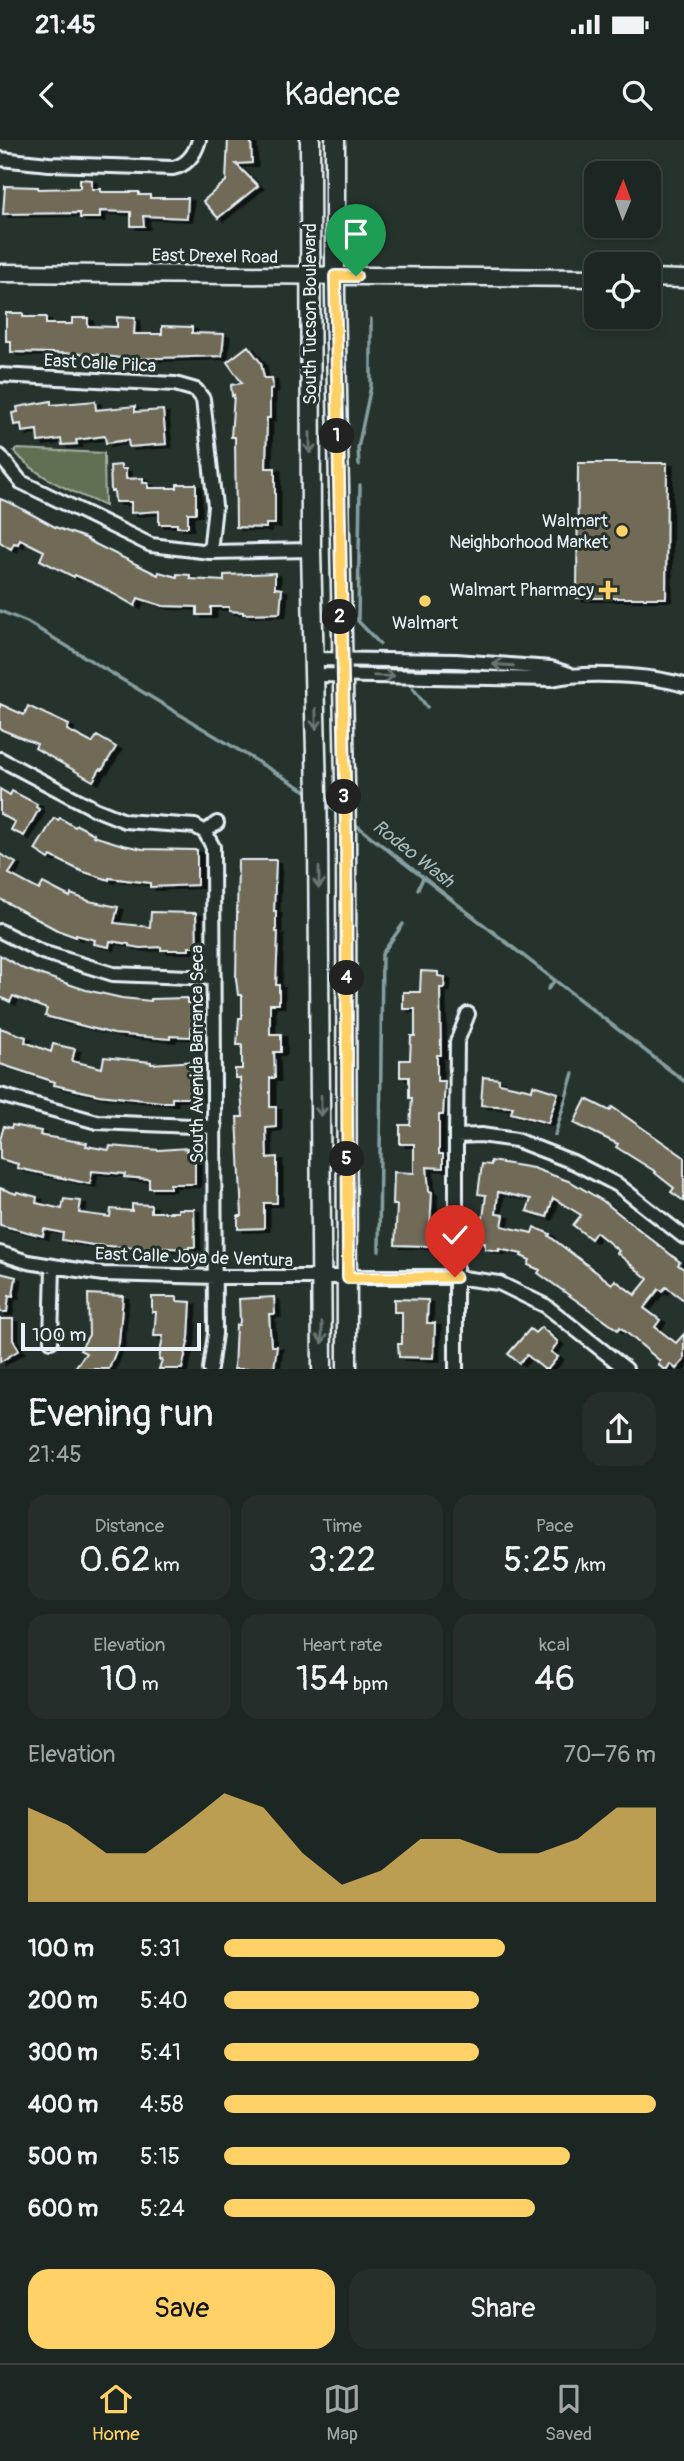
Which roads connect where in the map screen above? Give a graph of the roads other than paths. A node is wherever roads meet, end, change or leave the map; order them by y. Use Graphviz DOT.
graph roads {
  1 [pos="199,140"];
  2 [pos="310,140"];
  3 [pos="335,140"];
  4 [pos="0,159"];
  5 [pos="0,273"];
  6 [pos="309,276"];
  7 [pos="335,276"];
  8 [pos="584,278"];
  9 [pos="661,278"];
  10 [pos="684,279"];
  11 [pos="0,375"];
  12 [pos="0,456"];
  13 [pos="311,550"];
  14 [pos="210,552"];
  15 [pos="315,667"];
  16 [pos="341,667"];
  17 [pos="684,685"];
  18 [pos="0,759"];
  19 [pos="217,823"];
  20 [pos="205,832"];
  21 [pos="0,931"];
  22 [pos="214,978"];
  23 [pos="468,1014"];
  24 [pos="0,1095"];
  25 [pos="215,1127"];
  26 [pos="456,1136"];
  27 [pos="684,1237"];
  28 [pos="0,1253"];
  29 [pos="53,1266"];
  30 [pos="322,1277"];
  31 [pos="455,1277"];
  32 [pos="215,1278"];
  33 [pos="348,1278"];
  34 [pos="51,1341"];
  35 [pos="210,1369"];
  36 [pos="322,1369"];
  37 [pos="347,1369"];
  38 [pos="456,1369"];
  39 [pos="626,1369"];
  1 -- 4 [label="street"];
  2 -- 6 [label="main road, South Tucson Boulevard"];
  3 -- 7 [label="main road, South Tucson Boulevard"];
  5 -- 6 [label="street, East Drexel Road"];
  6 -- 7 [label="street, East Drexel Road"];
  6 -- 13 [label="main road, South Tucson Boulevard, one-way"];
  7 -- 8 [label="street, East Drexel Road"];
  7 -- 16 [label="main road, South Tucson Boulevard"];
  9 -- 10 [label="street"];
  11 -- 14 [label="street, East Calle Pilca"];
  12 -- 14 [label="street"];
  13 -- 14 [label="street"];
  13 -- 15 [label="main road, South Tucson Boulevard"];
  15 -- 16 [label="street"];
  15 -- 30 [label="main road, South Tucson Boulevard, one-way"];
  16 -- 17 [label="street"];
  16 -- 33 [label="main road, South Tucson Boulevard"];
  18 -- 20 [label="street"];
  19 -- 20 [label="street"];
  20 -- 22 [label="street, South Avenida Barranca Seca"];
  21 -- 22 [label="street"];
  22 -- 25 [label="street, South Avenida Barranca Seca"];
  23 -- 26 [label="street"];
  24 -- 25 [label="street"];
  25 -- 32 [label="street, South Avenida Barranca Seca"];
  26 -- 27 [label="street"];
  26 -- 31 [label="street"];
  28 -- 29 [label="street, East Calle Joya de Ventura"];
  29 -- 32 [label="street, East Calle Joya de Ventura"];
  29 -- 34 [label="street"];
  30 -- 32 [label="street, East Calle Joya de Ventura"];
  30 -- 33 [label="street, East Calle Joya de Ventura"];
  30 -- 36 [label="main road, South Tucson Boulevard, one-way"];
  31 -- 33 [label="street, East Calle Joya de Ventura"];
  31 -- 38 [label="street"];
  31 -- 39 [label="street, East Calle Joya de Ventura"];
  32 -- 35 [label="street, South Avenida Barranca Seca"];
  33 -- 37 [label="main road, South Tucson Boulevard"];
}
